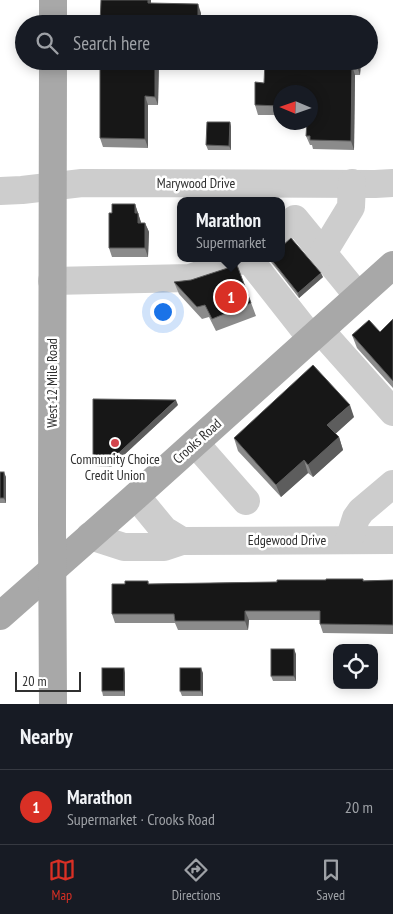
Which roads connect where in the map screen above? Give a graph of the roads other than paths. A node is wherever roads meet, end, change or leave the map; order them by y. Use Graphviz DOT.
graph roads {
  1 [pos="53,0"];
  2 [pos="53,15"];
  3 [pos="53,70"];
  4 [pos="352,183"];
  5 [pos="393,183"];
  6 [pos="53,186"];
  7 [pos="0,191"];
  8 [pos="285,228"];
  9 [pos="323,253"];
  10 [pos="236,262"];
  11 [pos="252,262"];
  12 [pos="393,265"];
  13 [pos="52,281"];
  14 [pos="358,296"];
  15 [pos="316,334"];
  16 [pos="393,412"];
  17 [pos="195,443"];
  18 [pos="393,484"];
  19 [pos="136,496"];
  20 [pos="246,501"];
  21 [pos="90,536"];
  22 [pos="349,540"];
  23 [pos="393,540"];
  24 [pos="182,541"];
  25 [pos="52,570"];
  26 [pos="0,616"];
  27 [pos="53,704"];
  1 -- 2 [label="main road"];
  3 -- 6 [label="main road, West 12 Mile Road"];
  4 -- 5 [label="street, Marywood Drive"];
  4 -- 6 [label="street, Marywood Drive"];
  4 -- 9 [label="street"];
  6 -- 7 [label="street, Marywood Drive"];
  6 -- 13 [label="main road, West 12 Mile Road"];
  8 -- 9 [label="street"];
  9 -- 14 [label="street"];
  10 -- 13 [label="street"];
  11 -- 15 [label="street"];
  12 -- 14 [label="main road, Crooks Road"];
  13 -- 25 [label="main road, West 12 Mile Road"];
  14 -- 15 [label="main road, Crooks Road"];
  15 -- 16 [label="street"];
  15 -- 17 [label="main road, Crooks Road"];
  17 -- 19 [label="main road, Crooks Road"];
  17 -- 20 [label="street"];
  18 -- 22 [label="street"];
  19 -- 21 [label="main road, Crooks Road"];
  19 -- 24 [label="street"];
  21 -- 24 [label="street, Edgewood Drive"];
  21 -- 25 [label="main road, Crooks Road"];
  22 -- 23 [label="street, Edgewood Drive"];
  22 -- 24 [label="street, Edgewood Drive"];
  25 -- 26 [label="main road, Crooks Road"];
  25 -- 27 [label="main road, West 12 Mile Road"];
}
